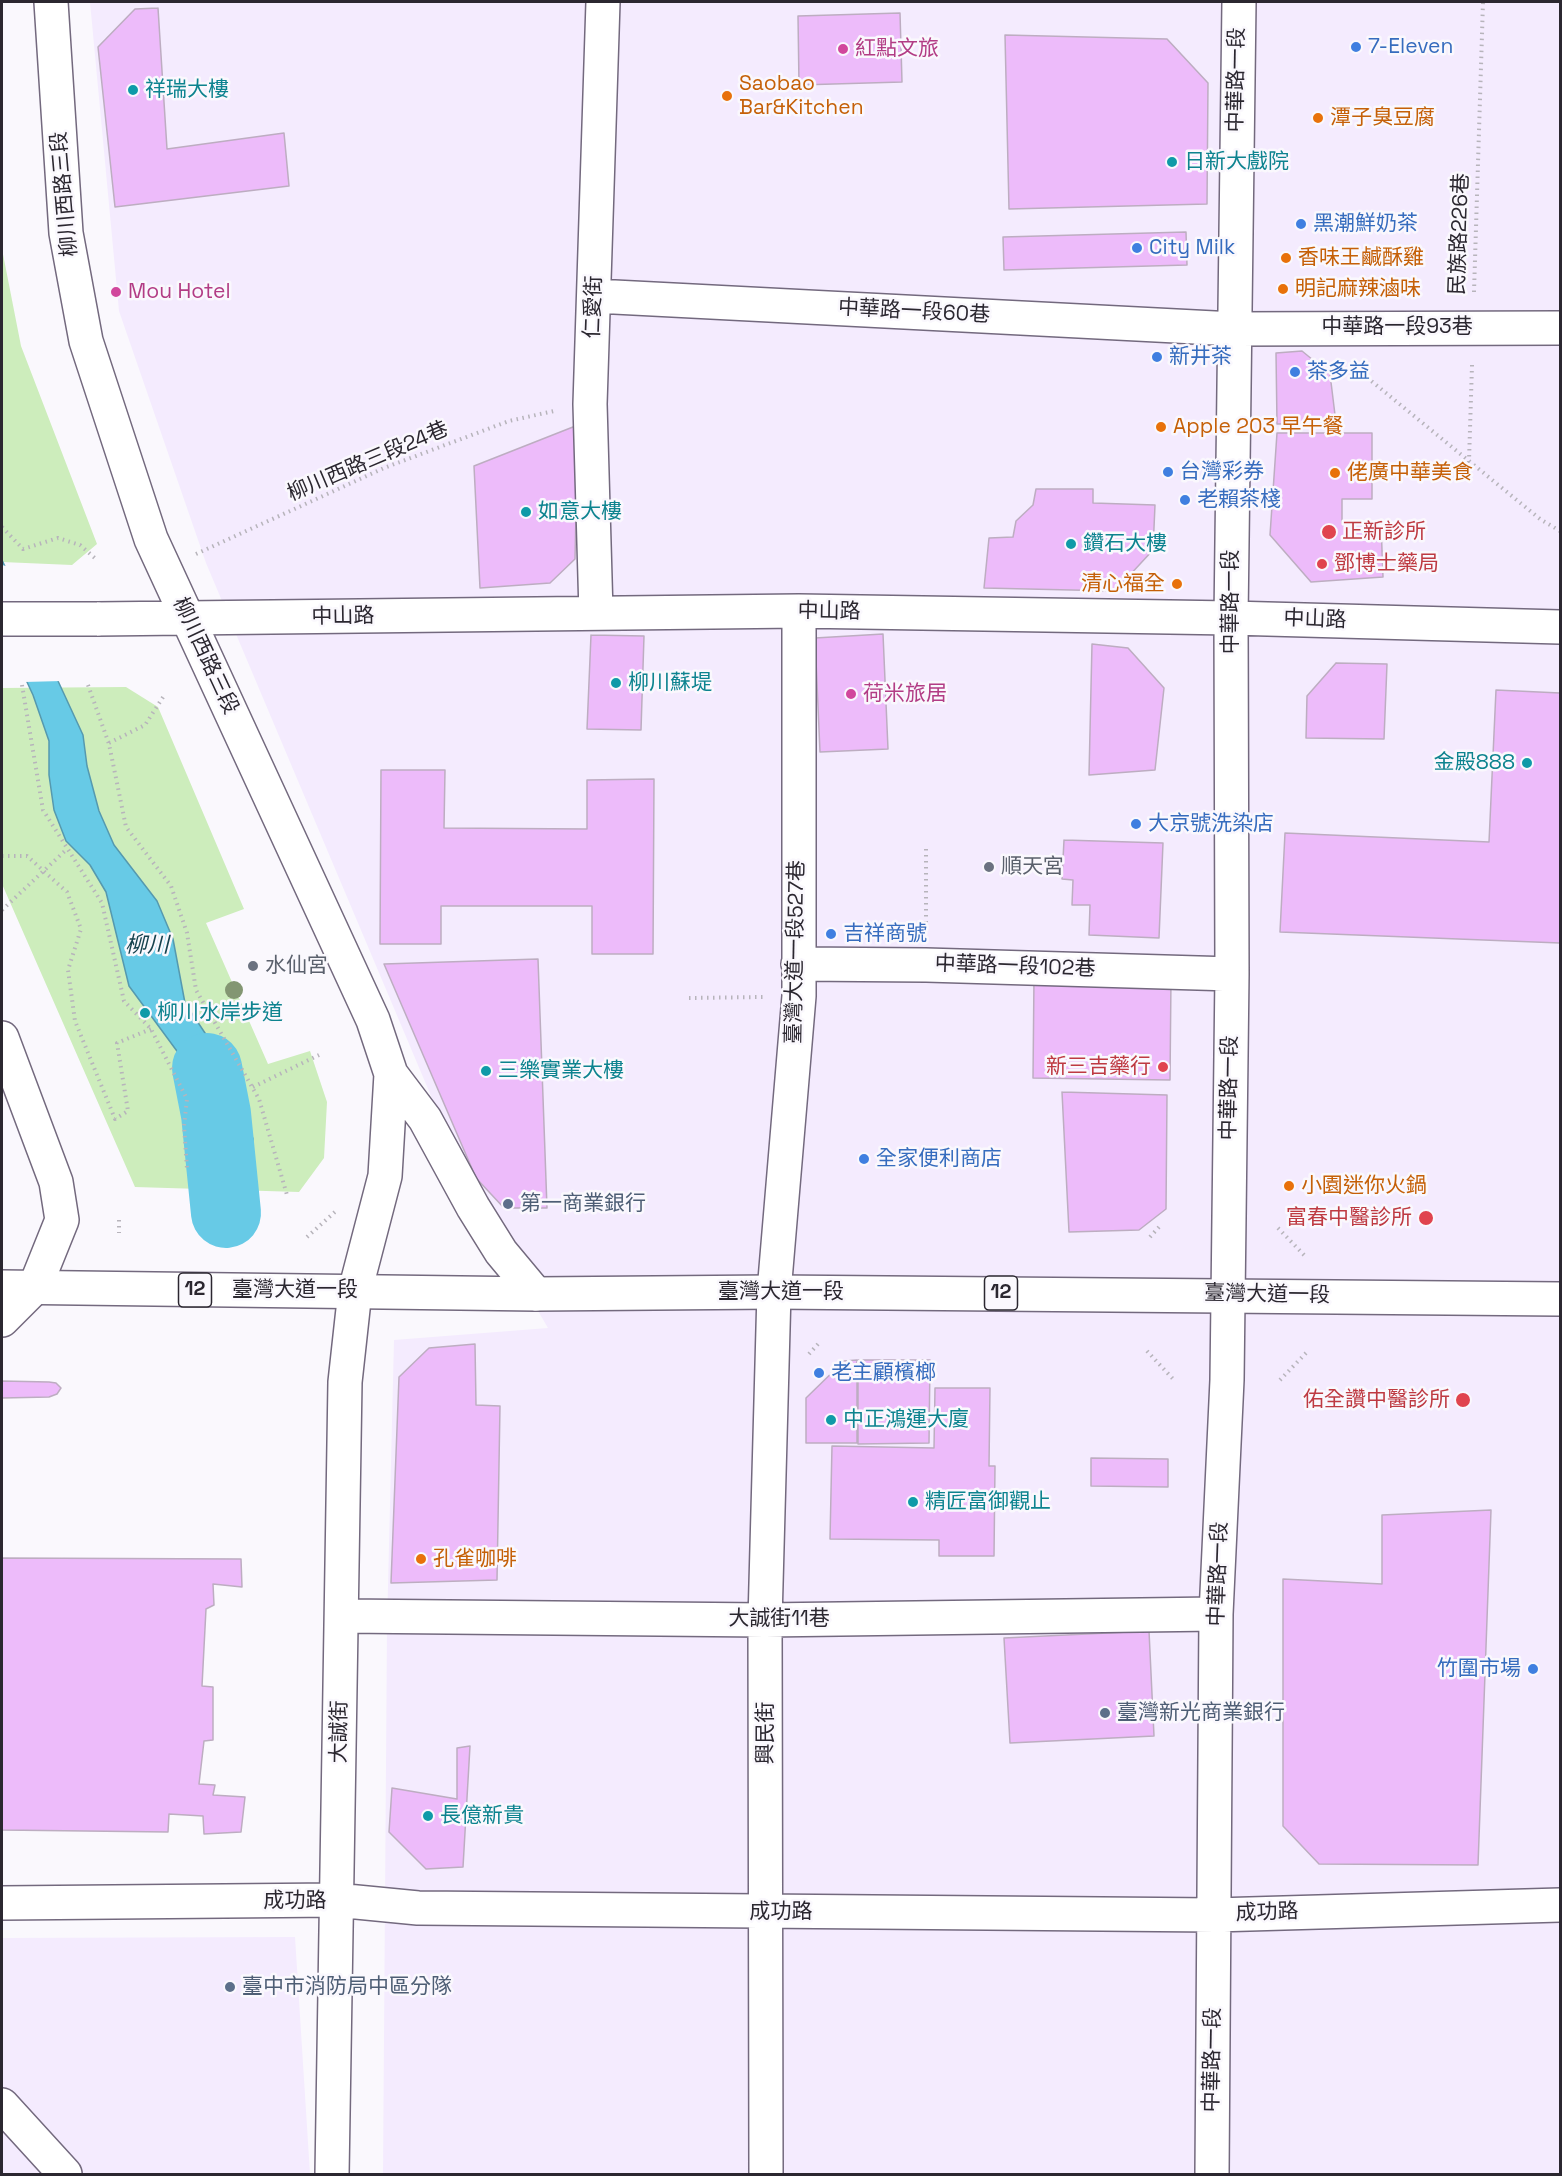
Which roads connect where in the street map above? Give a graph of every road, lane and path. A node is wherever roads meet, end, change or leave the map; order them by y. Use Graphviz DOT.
graph roads {
  1 [pos="51,2"];
  2 [pos="603,2"];
  3 [pos="1239,2"];
  4 [pos="1483,2"];
  5 [pos="594,296"];
  6 [pos="1472,327"];
  7 [pos="1234,328"];
  8 [pos="1560,328"];
  9 [pos="1352,365"];
  10 [pos="590,404"];
  11 [pos="1470,461"];
  12 [pos="2,527"];
  13 [pos="1560,531"];
  14 [pos="97,560"];
  15 [pos="162,563"];
  16 [pos="799,611"];
  17 [pos="596,613"];
  18 [pos="1231,618"];
  19 [pos="2,619"];
  20 [pos="188,619"];
  21 [pos="1560,627"];
  22 [pos="22,684"];
  23 [pos="88,685"];
  24 [pos="165,694"];
  25 [pos="109,744"];
  26 [pos="67,849"];
  27 [pos="926,849"];
  28 [pos="2,856"];
  29 [pos="46,871"];
  30 [pos="2,910"];
  31 [pos="798,964"];
  32 [pos="926,965"];
  33 [pos="1232,974"];
  34 [pos="799,996"];
  35 [pos="689,998"];
  36 [pos="151,1029"];
  37 [pos="2,1038"];
  38 [pos="319,1055"];
  39 [pos="391,1074"];
  40 [pos="252,1088"];
  41 [pos="187,1168"];
  42 [pos="287,1195"];
  43 [pos="342,1206"];
  44 [pos="119,1220"];
  45 [pos="1159,1227"];
  46 [pos="1278,1228"];
  47 [pos="119,1233"];
  48 [pos="307,1237"];
  49 [pos="1150,1237"];
  50 [pos="1305,1256"];
  51 [pos="2,1287"];
  52 [pos="35,1287"];
  53 [pos="355,1291"];
  54 [pos="774,1292"];
  55 [pos="536,1294"];
  56 [pos="1228,1295"];
  57 [pos="1560,1299"];
  58 [pos="2,1320"];
  59 [pos="1147,1351"];
  60 [pos="1306,1353"];
  61 [pos="1174,1380"];
  62 [pos="1280,1380"];
  63 [pos="1216,1614"];
  64 [pos="343,1616"];
  65 [pos="765,1620"];
  66 [pos="336,1900"];
  67 [pos="2,1903"];
  68 [pos="1560,1905"];
  69 [pos="766,1912"];
  70 [pos="1215,1915"];
  71 [pos="2,2105"];
  72 [pos="65,2175"];
  73 [pos="332,2175"];
  74 [pos="766,2175"];
  75 [pos="1212,2175"];
  1 -- 15 [label="street, 柳川西路三段"];
  2 -- 5 [label="street, 仁愛街"];
  3 -- 7 [label="street, 中華路一段"];
  4 -- 6 [label="path, 民族路226巷"];
  5 -- 7 [label="street, 中華路一段60巷"];
  5 -- 10 [label="street, 仁愛街"];
  6 -- 7 [label="street, 中華路一段93巷"];
  6 -- 8 [label="street, 中華路一段93巷"];
  6 -- 11 [label="path, 民族路226巷"];
  7 -- 18 [label="street, 中華路一段"];
  9 -- 11 [label="path"];
  10 -- 15 [label="path, 柳川西路三段24巷"];
  10 -- 17 [label="street, 仁愛街"];
  11 -- 13 [label="path"];
  12 -- 14 [label="path"];
  15 -- 20 [label="street, 柳川西路三段"];
  16 -- 17 [label="street, 中山路"];
  16 -- 18 [label="street, 中山路"];
  16 -- 31 [label="street, 臺灣大道一段527巷"];
  17 -- 20 [label="street, 中山路"];
  18 -- 21 [label="street, 中山路"];
  18 -- 33 [label="street, 中華路一段"];
  19 -- 20 [label="street, 中山路, bridge"];
  20 -- 39 [label="street, 柳川西路三段"];
  22 -- 26 [label="path"];
  23 -- 25 [label="path"];
  24 -- 25 [label="path"];
  25 -- 40 [label="path"];
  26 -- 29 [label="path"];
  26 -- 36 [label="path"];
  27 -- 32 [label="path"];
  28 -- 29 [label="path"];
  29 -- 30 [label="path"];
  29 -- 36 [label="path"];
  31 -- 32 [label="street, 中華路一段102巷"];
  31 -- 34 [label="street, 臺灣大道一段527巷"];
  32 -- 33 [label="street, 中華路一段102巷"];
  33 -- 56 [label="street, 中華路一段"];
  34 -- 35 [label="path"];
  34 -- 54 [label="street, 臺灣大道一段527巷"];
  36 -- 41 [label="path"];
  37 -- 52 [label="street"];
  38 -- 40 [label="path"];
  39 -- 53 [label="street, 柳川西路三段"];
  39 -- 55 [label="street"];
  40 -- 42 [label="path"];
  43 -- 48 [label="path"];
  44 -- 47 [label="path"];
  45 -- 49 [label="path"];
  46 -- 50 [label="path"];
  51 -- 52 [label="street, 臺灣大道一段 / 12"];
  52 -- 53 [label="street, 臺灣大道一段 / 12"];
  52 -- 58 [label="street"];
  53 -- 55 [label="street, 臺灣大道一段 / 12"];
  53 -- 64 [label="street, 大誠街"];
  54 -- 55 [label="street, 臺灣大道一段 / 12"];
  54 -- 56 [label="street, 臺灣大道一段 / 12"];
  54 -- 65 [label="street, 興民街"];
  56 -- 57 [label="street, 臺灣大道一段 / 12"];
  56 -- 63 [label="street, 中華路一段"];
  59 -- 61 [label="path"];
  60 -- 62 [label="path"];
  63 -- 65 [label="street, 大誠街11巷"];
  63 -- 70 [label="street, 中華路一段"];
  64 -- 65 [label="street, 大誠街11巷"];
  64 -- 66 [label="street, 大誠街"];
  65 -- 69 [label="street, 興民街"];
  66 -- 67 [label="street, 成功路"];
  66 -- 69 [label="street, 成功路"];
  66 -- 73 [label="street, 大誠街"];
  68 -- 70 [label="street, 成功路"];
  69 -- 70 [label="street, 成功路"];
  69 -- 74 [label="street, 興民街"];
  70 -- 75 [label="street, 中華路一段"];
  71 -- 72 [label="street"];
}
